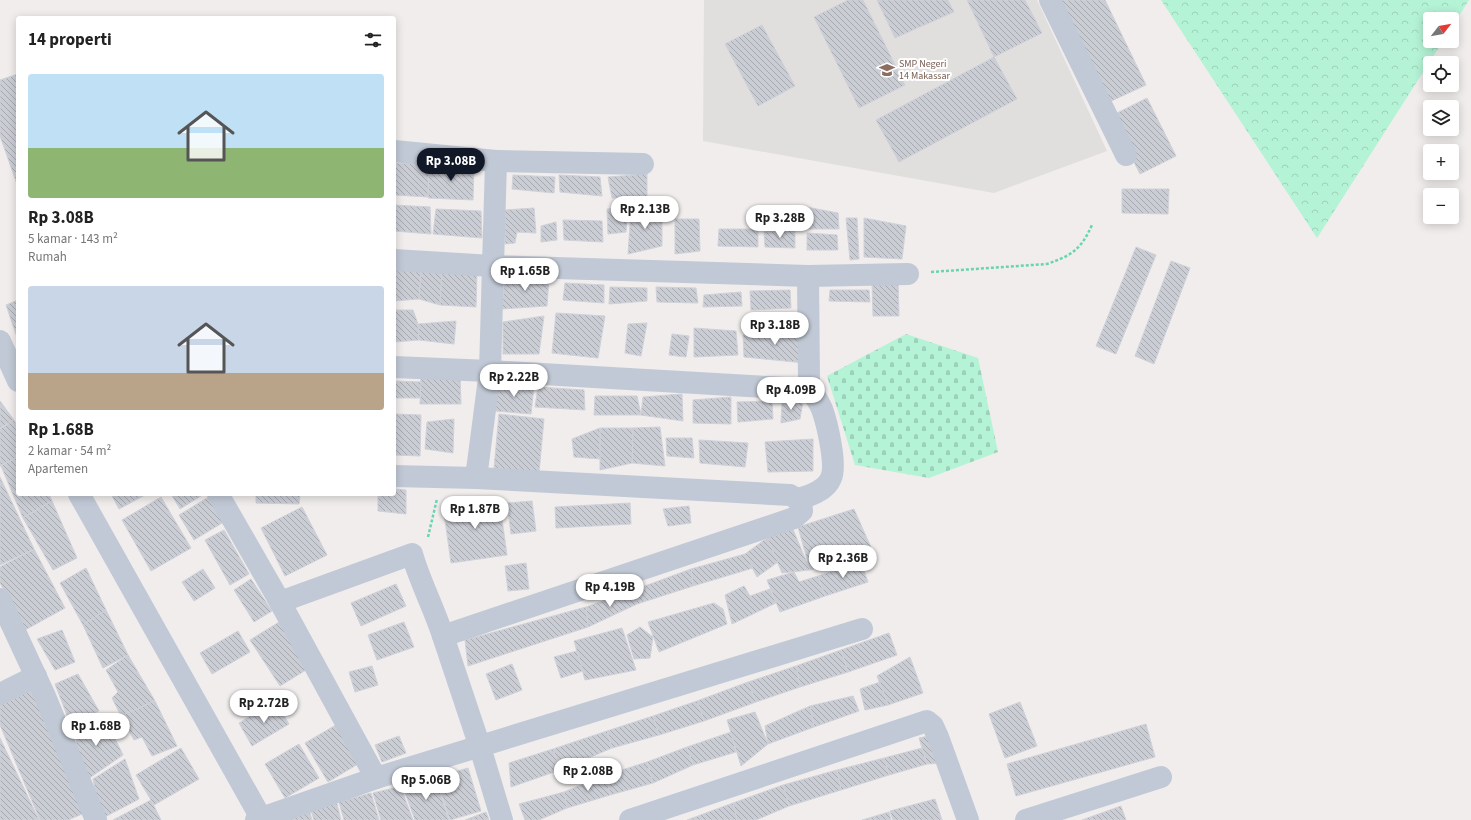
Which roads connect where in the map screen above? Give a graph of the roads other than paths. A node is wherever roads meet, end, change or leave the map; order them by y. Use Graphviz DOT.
graph roads {
  1 [pos="1050,0"];
  2 [pos="396,152"];
  3 [pos="1126,155"];
  4 [pos="496,161"];
  5 [pos="643,164"];
  6 [pos="396,260"];
  7 [pos="492,266"];
  8 [pos="908,274"];
  9 [pos="808,276"];
  10 [pos="0,341"];
  11 [pos="396,367"];
  12 [pos="490,371"];
  13 [pos="16,377"];
  14 [pos="807,386"];
  15 [pos="396,476"];
  16 [pos="476,478"];
  17 [pos="81,496"];
  18 [pos="219,496"];
  19 [pos="798,499"];
  20 [pos="0,598"];
  21 [pos="280,602"];
  22 [pos="862,629"];
  23 [pos="443,636"];
  24 [pos="36,676"];
  25 [pos="0,694"];
  26 [pos="480,747"];
  27 [pos="1161,777"];
  28 [pos="376,778"];
  29 [pos="258,819"];
  30 [pos="96,820"];
  31 [pos="502,820"];
  32 [pos="630,820"];
  33 [pos="968,820"];
  34 [pos="1026,820"];
  1 -- 3 [label="street"];
  2 -- 4 [label="street"];
  4 -- 5 [label="street"];
  4 -- 7 [label="street"];
  6 -- 7 [label="street"];
  7 -- 9 [label="street"];
  7 -- 12 [label="street"];
  8 -- 9 [label="street"];
  9 -- 14 [label="street"];
  10 -- 13 [label="street"];
  11 -- 12 [label="street"];
  12 -- 14 [label="street"];
  12 -- 16 [label="street"];
  14 -- 19 [label="street"];
  15 -- 16 [label="street"];
  16 -- 19 [label="street"];
  17 -- 29 [label="street"];
  18 -- 21 [label="street"];
  19 -- 23 [label="street"];
  20 -- 24 [label="street"];
  21 -- 23 [label="street"];
  21 -- 28 [label="street"];
  22 -- 26 [label="street"];
  23 -- 26 [label="street"];
  24 -- 25 [label="street"];
  24 -- 30 [label="street"];
  26 -- 28 [label="street"];
  26 -- 31 [label="street"];
  27 -- 34 [label="street"];
  28 -- 29 [label="street"];
  32 -- 33 [label="street"];
}
